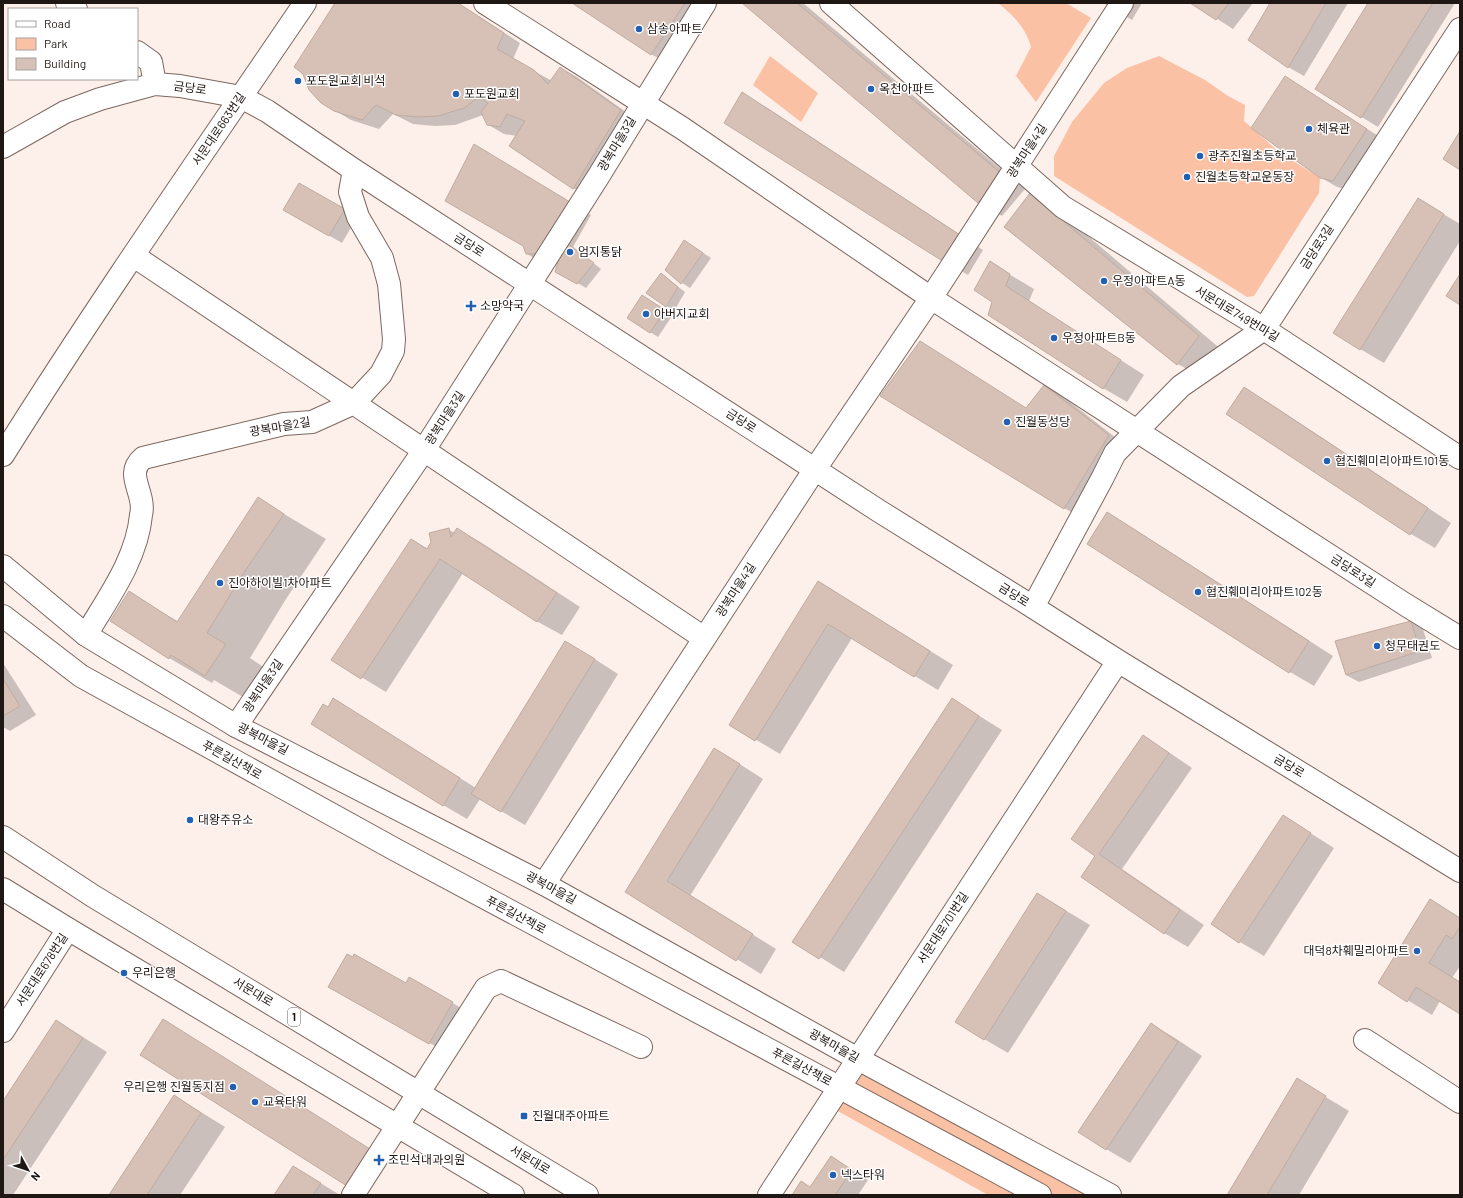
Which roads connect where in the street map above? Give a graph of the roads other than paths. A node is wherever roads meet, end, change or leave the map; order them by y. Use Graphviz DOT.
graph roads {
  1 [pos="305,3"];
  2 [pos="485,3"];
  3 [pos="705,3"];
  4 [pos="831,3"];
  5 [pos="1122,3"];
  6 [pos="1460,29"];
  7 [pos="138,53"];
  8 [pos="155,84"];
  9 [pos="241,97"];
  10 [pos="642,104"];
  11 [pos="3,147"];
  12 [pos="1016,167"];
  13 [pos="354,170"];
  14 [pos="134,256"];
  15 [pos="530,284"];
  16 [pos="931,298"];
  17 [pos="1264,329"];
  18 [pos="354,403"];
  19 [pos="1136,431"];
  20 [pos="424,450"];
  21 [pos="3,455"];
  22 [pos="1460,458"];
  23 [pos="815,469"];
  24 [pos="3,566"];
  25 [pos="1034,607"];
  26 [pos="3,616"];
  27 [pos="86,635"];
  28 [pos="1454,635"];
  29 [pos="704,638"];
  30 [pos="1118,661"];
  31 [pos="236,726"];
  32 [pos="3,837"];
  33 [pos="1460,871"];
  34 [pos="544,884"];
  35 [pos="3,889"];
  36 [pos="68,929"];
  37 [pos="3,1031"];
  38 [pos="1364,1040"];
  39 [pos="641,1047"];
  40 [pos="858,1059"];
  41 [pos="839,1087"];
  42 [pos="420,1093"];
  43 [pos="1460,1102"];
  44 [pos="398,1126"];
  45 [pos="353,1195"];
  46 [pos="513,1195"];
  47 [pos="587,1195"];
  48 [pos="769,1195"];
  49 [pos="1040,1195"];
  50 [pos="1110,1195"];
  1 -- 9 [label="street, 서문대로663번길"];
  2 -- 10 [label="street"];
  3 -- 10 [label="street, 광복마을3길"];
  4 -- 12 [label="street, 서문대로749번마길"];
  5 -- 12 [label="street, 광복마을4길"];
  6 -- 17 [label="street, 금당로3길"];
  7 -- 8 [label="street"];
  8 -- 9 [label="street, 금당로"];
  8 -- 11 [label="street, 금당로"];
  9 -- 13 [label="street, 금당로"];
  9 -- 14 [label="street, 서문대로663번길"];
  10 -- 15 [label="street, 광복마을3길"];
  10 -- 16 [label="street, 광복마을3길"];
  12 -- 16 [label="street, 광복마을4길"];
  12 -- 17 [label="street, 서문대로749번마길"];
  13 -- 15 [label="street, 금당로"];
  13 -- 18 [label="street, 광복마을2길"];
  14 -- 18 [label="street"];
  14 -- 21 [label="street, 서문대로663번길"];
  15 -- 20 [label="street, 광복마을3길"];
  15 -- 23 [label="street, 금당로"];
  16 -- 19 [label="street"];
  16 -- 23 [label="street, 광복마을4길"];
  17 -- 19 [label="street, 금당로3길"];
  17 -- 22 [label="street, 서문대로749번마길"];
  18 -- 20 [label="street"];
  18 -- 27 [label="street, 광복마을2길"];
  19 -- 25 [label="street, 금당로3길"];
  19 -- 28 [label="street, 금당로3길"];
  20 -- 29 [label="street"];
  20 -- 31 [label="street, 광복마을3길"];
  23 -- 25 [label="street, 금당로"];
  23 -- 29 [label="street, 광복마을4길"];
  24 -- 27 [label="street, 광복마을길"];
  25 -- 30 [label="street, 금당로"];
  26 -- 41 [label="street, 푸른길산책로"];
  27 -- 31 [label="street, 광복마을길"];
  29 -- 34 [label="street, 광복마을4길"];
  30 -- 33 [label="street, 금당로"];
  30 -- 40 [label="street, 서문대로701번길"];
  31 -- 34 [label="street, 광복마을길"];
  32 -- 42 [label="street, 서문대로 / 1"];
  34 -- 40 [label="street, 광복마을길"];
  35 -- 36 [label="street"];
  36 -- 37 [label="street, 서문대로678번길"];
  36 -- 44 [label="street"];
  38 -- 43 [label="street"];
  39 -- 42 [label="street"];
  40 -- 41 [label="street, 서문대로701번길"];
  40 -- 50 [label="street, 광복마을길"];
  41 -- 48 [label="street, 서문대로701번길"];
  41 -- 49 [label="street, 푸른길산책로"];
  42 -- 44 [label="street"];
  42 -- 47 [label="street, 서문대로 / 1"];
  44 -- 45 [label="street"];
  44 -- 46 [label="street"];
}
